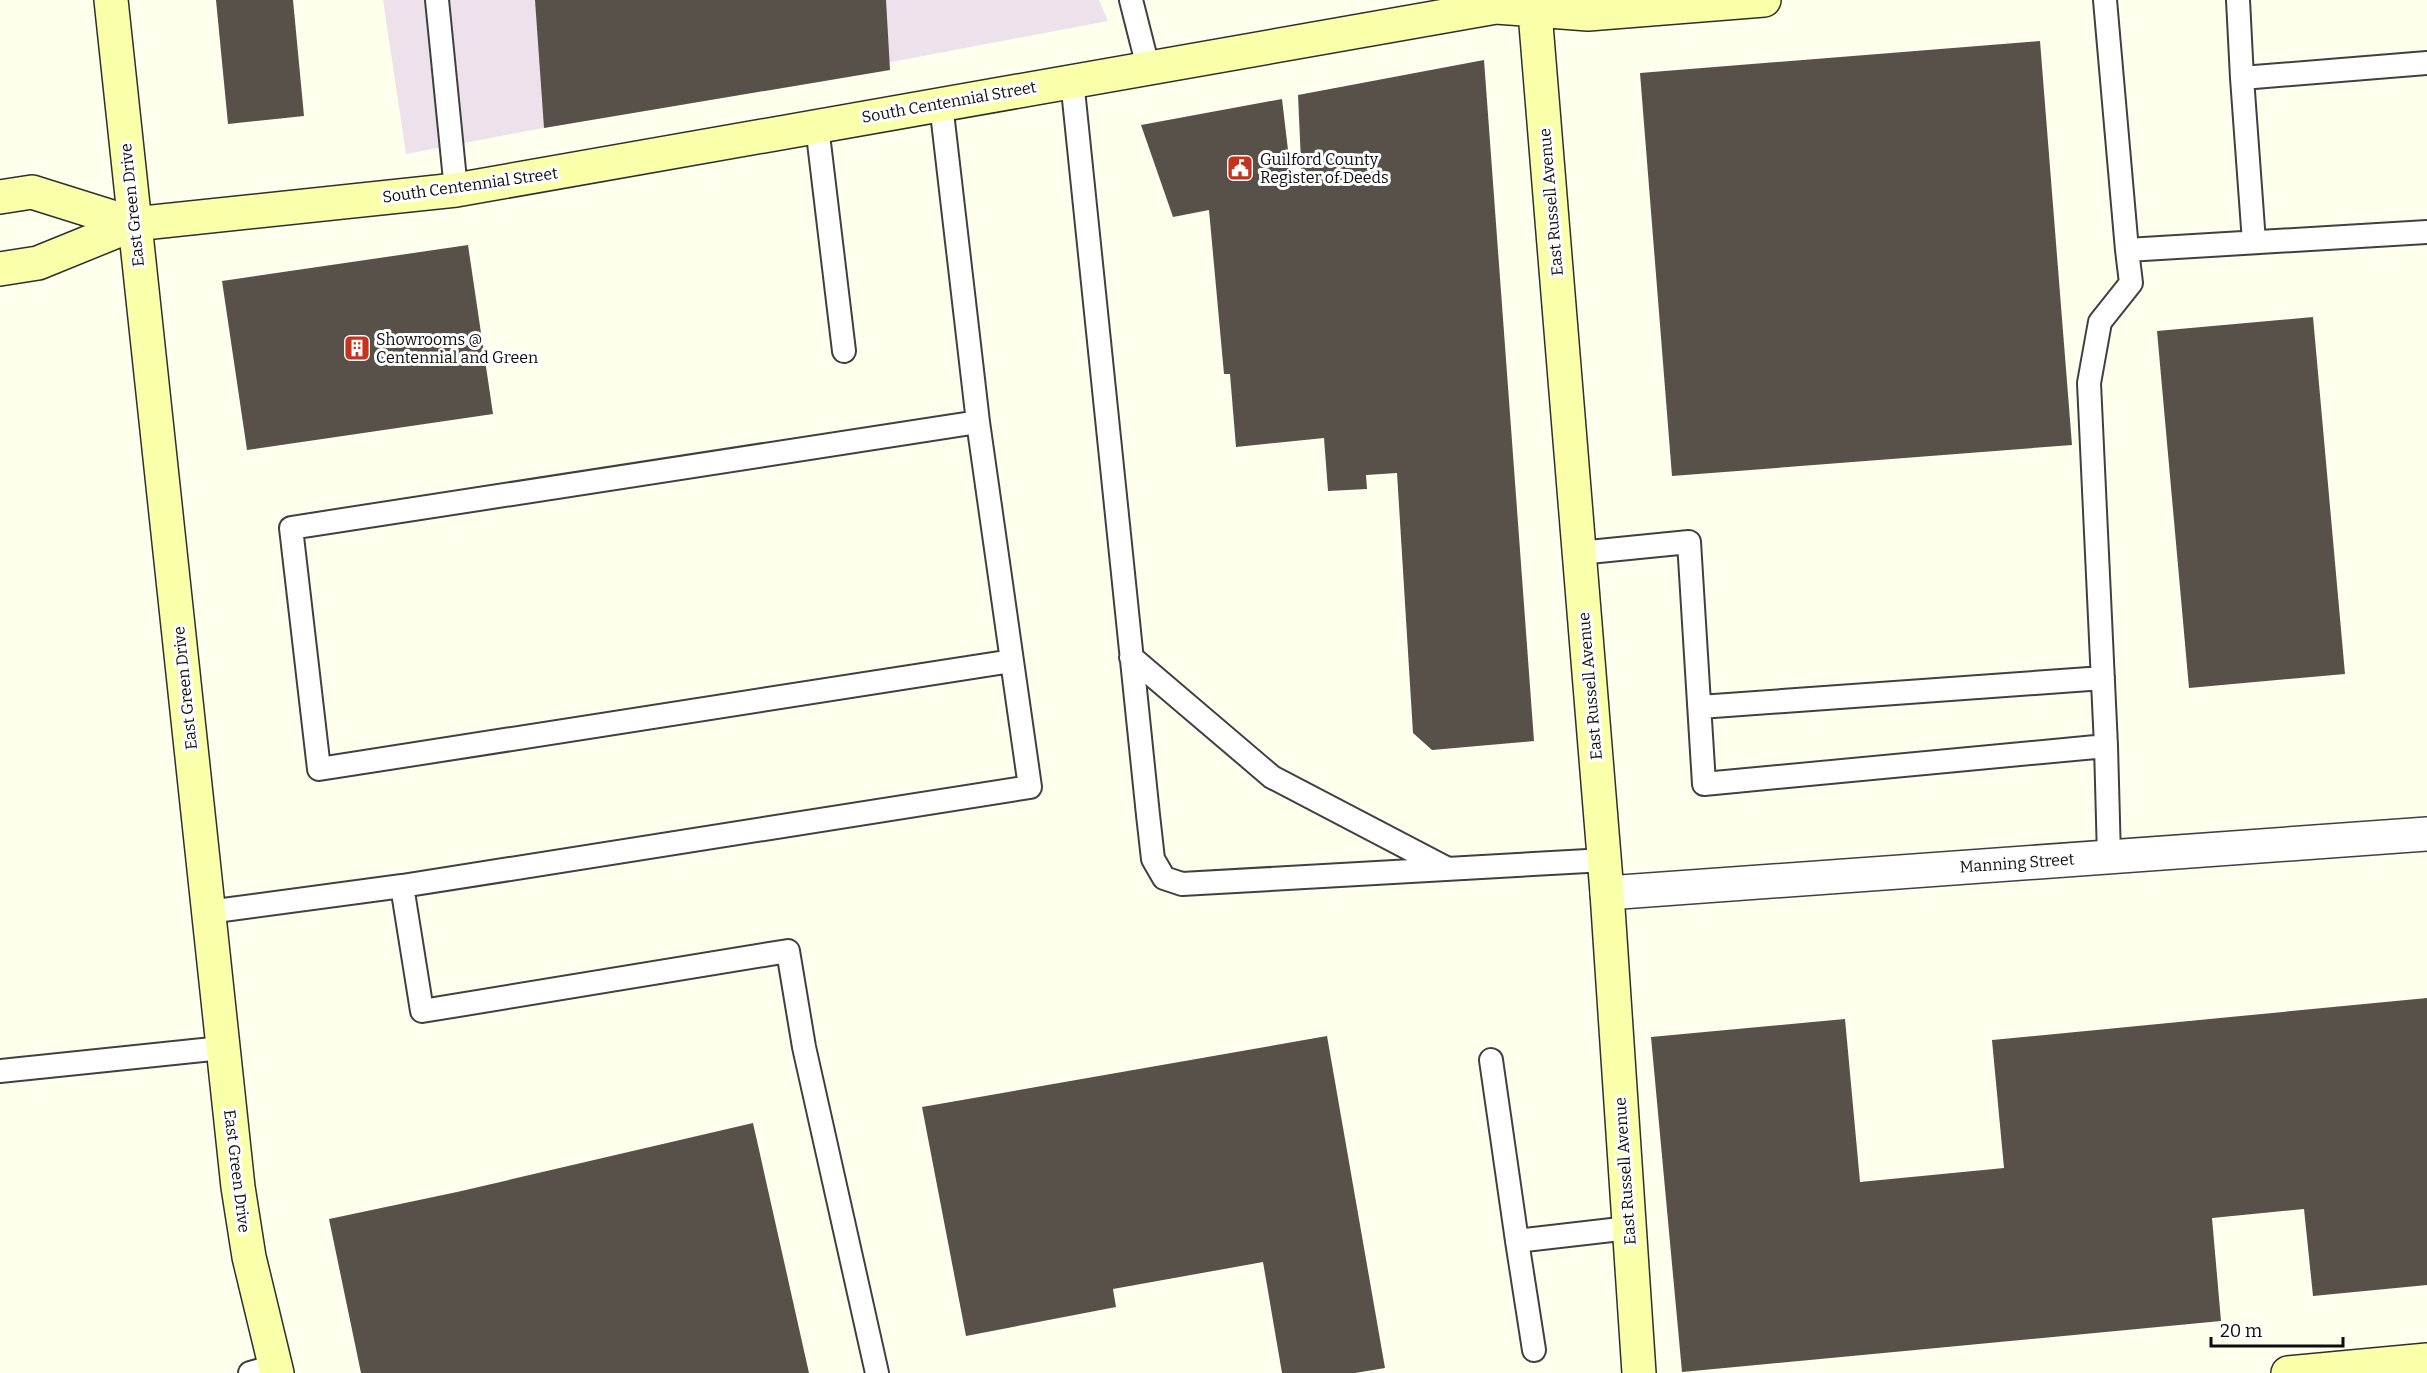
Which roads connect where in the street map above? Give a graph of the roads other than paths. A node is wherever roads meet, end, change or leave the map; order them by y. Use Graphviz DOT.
graph roads {
  1 [pos="111,0"];
  2 [pos="436,0"];
  3 [pos="1131,0"];
  4 [pos="1764,0"];
  5 [pos="2105,0"];
  6 [pos="2238,0"];
  7 [pos="1534,5"];
  8 [pos="2427,63"];
  9 [pos="1148,67"];
  10 [pos="2242,78"];
  11 [pos="1072,80"];
  12 [pos="941,104"];
  13 [pos="817,126"];
  14 [pos="456,190"];
  15 [pos="0,197"];
  16 [pos="134,224"];
  17 [pos="2427,232"];
  18 [pos="2254,242"];
  19 [pos="2127,250"];
  20 [pos="0,269"];
  21 [pos="844,351"];
  22 [pos="978,422"];
  23 [pos="1580,553"];
  24 [pos="1131,657"];
  25 [pos="1012,661"];
  26 [pos="2103,678"];
  27 [pos="1700,707"];
  28 [pos="2106,746"];
  29 [pos="2427,834"];
  30 [pos="2109,857"];
  31 [pos="1605,860"];
  32 [pos="1448,869"];
  33 [pos="402,886"];
  34 [pos="1607,892"];
  35 [pos="208,912"];
  36 [pos="222,1048"];
  37 [pos="1491,1060"];
  38 [pos="0,1071"];
  39 [pos="1629,1228"];
  40 [pos="1517,1241"];
  41 [pos="1534,1350"];
  42 [pos="2427,1360"];
  43 [pos="268,1371"];
  44 [pos="877,1373"];
  45 [pos="1639,1373"];
  46 [pos="2288,1373"];
  1 -- 16 [label="main road, East Green Drive"];
  2 -- 14 [label="lane"];
  3 -- 9 [label="lane"];
  4 -- 7 [label="main road, South Centennial Street"];
  5 -- 19 [label="lane"];
  6 -- 10 [label="lane"];
  7 -- 9 [label="main road, South Centennial Street"];
  7 -- 23 [label="main road, East Russell Avenue"];
  8 -- 10 [label="lane"];
  9 -- 11 [label="main road, South Centennial Street"];
  10 -- 18 [label="lane"];
  11 -- 12 [label="main road, South Centennial Street"];
  11 -- 24 [label="lane"];
  12 -- 13 [label="main road, South Centennial Street"];
  12 -- 22 [label="lane"];
  13 -- 14 [label="main road, South Centennial Street"];
  13 -- 21 [label="lane"];
  14 -- 16 [label="main road, South Centennial Street"];
  15 -- 16 [label="main road, South Centennial Street"];
  16 -- 20 [label="main road, South Centennial Street"];
  16 -- 35 [label="main road, East Green Drive"];
  17 -- 18 [label="lane"];
  18 -- 19 [label="lane"];
  19 -- 26 [label="lane"];
  22 -- 25 [label="lane"];
  22 -- 25 [label="lane"];
  23 -- 27 [label="lane"];
  23 -- 31 [label="main road, East Russell Avenue"];
  24 -- 32 [label="lane"];
  24 -- 32 [label="lane"];
  25 -- 33 [label="lane"];
  26 -- 27 [label="lane"];
  26 -- 28 [label="lane"];
  27 -- 28 [label="lane"];
  28 -- 30 [label="lane"];
  29 -- 30 [label="street, Manning Street"];
  30 -- 34 [label="street, Manning Street"];
  31 -- 32 [label="lane"];
  31 -- 34 [label="main road, East Russell Avenue"];
  33 -- 35 [label="lane"];
  33 -- 44 [label="lane"];
  34 -- 39 [label="main road, East Russell Avenue"];
  35 -- 36 [label="main road, East Green Drive"];
  36 -- 38 [label="lane"];
  36 -- 43 [label="main road, East Green Drive"];
  37 -- 40 [label="lane"];
  39 -- 40 [label="lane"];
  39 -- 45 [label="main road, East Russell Avenue"];
  40 -- 41 [label="lane"];
  42 -- 46 [label="main road"];
}
